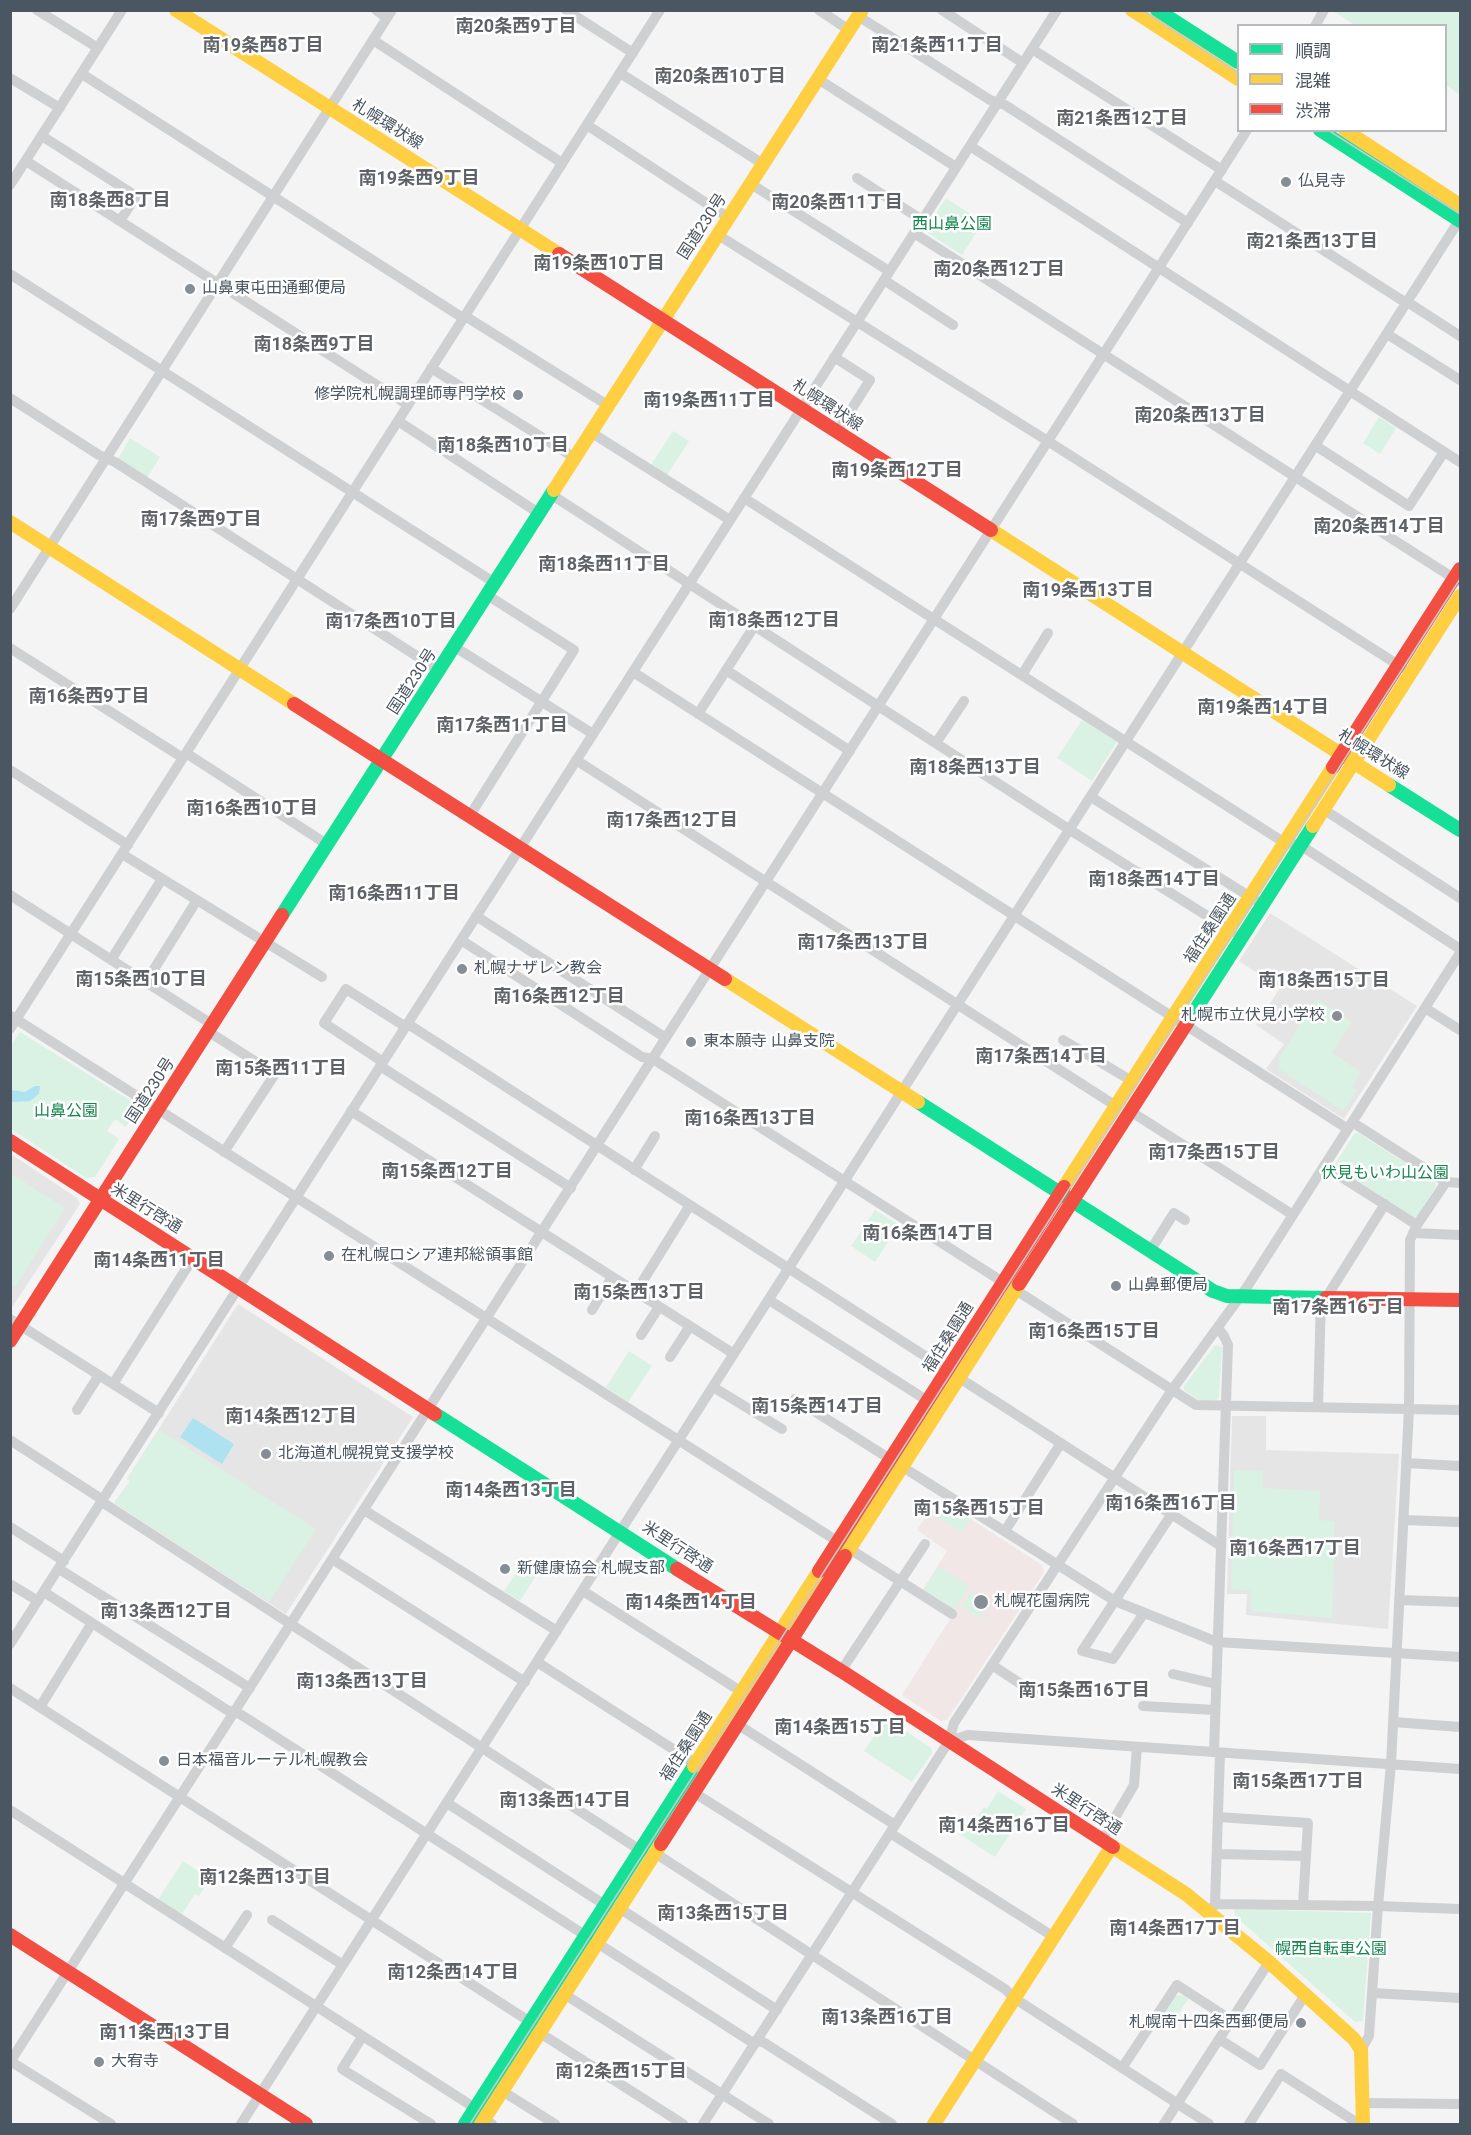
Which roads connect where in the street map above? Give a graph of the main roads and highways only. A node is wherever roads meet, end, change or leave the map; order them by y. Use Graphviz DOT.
graph roads {
  1 [pos="176,10"];
  2 [pos="1132,10"];
  3 [pos="1157,10"];
  4 [pos="860,13"];
  5 [pos="1237,61"];
  6 [pos="1237,78"];
  7 [pos="1323,132"];
  8 [pos="1348,132"];
  9 [pos="1461,205"];
  10 [pos="1460,220"];
  11 [pos="664,320"];
  12 [pos="10,522"];
  13 [pos="1458,577"];
  14 [pos="1461,596"];
  15 [pos="1405,669"];
  16 [pos="1342,755"];
  17 [pos="382,760"];
  18 [pos="1354,763"];
  19 [pos="1461,830"];
  20 [pos="1257,901"];
  21 [pos="1179,1021"];
  22 [pos="10,1141"];
  23 [pos="1060,1194"];
  24 [pos="101,1199"];
  25 [pos="1074,1202"];
  26 [pos="1010,1286"];
  27 [pos="1461,1300"];
  28 [pos="16,1322"];
  29 [pos="10,1341"];
  30 [pos="953,1374"];
  31 [pos="897,1462"];
  32 [pos="785,1637"];
  33 [pos="747,1696"];
  34 [pos="701,1768"];
  35 [pos="1107,1843"];
  36 [pos="649,1854"];
  37 [pos="10,1935"];
  38 [pos="591,1939"];
  39 [pos="538,2028"];
  40 [pos="483,2119"];
  41 [pos="306,2124"];
  42 [pos="465,2124"];
  43 [pos="934,2124"];
  44 [pos="1361,2124"];
  1 -- 11 [label="main road, 札幌環状線"];
  2 -- 6 [label="main road"];
  3 -- 5 [label="main road"];
  4 -- 11 [label="main road, 国道230号"];
  7 -- 10 [label="main road"];
  8 -- 9 [label="main road"];
  11 -- 16 [label="main road, 札幌環状線"];
  11 -- 17 [label="main road, 国道230号"];
  12 -- 17 [label="main road"];
  13 -- 15 [label="main road, 福住桑園通"];
  14 -- 15 [label="main road, 福住桑園通"];
  15 -- 16 [label="main road, 福住桑園通"];
  15 -- 18 [label="main road, 福住桑園通"];
  16 -- 18 [label="main road, 札幌環状線"];
  16 -- 20 [label="main road, 福住桑園通"];
  17 -- 23 [label="main road"];
  17 -- 24 [label="main road, 国道230号"];
  18 -- 19 [label="main road, 札幌環状線"];
  18 -- 20 [label="main road, 福住桑園通"];
  20 -- 21 [label="main road, 福住桑園通"];
  21 -- 23 [label="main road, 福住桑園通"];
  21 -- 25 [label="main road, 福住桑園通"];
  22 -- 24 [label="main road, 米里行啓通"];
  23 -- 25 [label="main road"];
  23 -- 26 [label="main road, 福住桑園通"];
  24 -- 28 [label="main road, 国道230号"];
  24 -- 32 [label="main road, 米里行啓通"];
  25 -- 26 [label="main road, 福住桑園通"];
  25 -- 27 [label="main road"];
  26 -- 30 [label="main road, 福住桑園通"];
  28 -- 29 [label="main road, 国道230号"];
  30 -- 31 [label="main road, 福住桑園通"];
  30 -- 31 [label="main road, 福住桑園通"];
  31 -- 32 [label="main road, 福住桑園通"];
  32 -- 33 [label="main road, 福住桑園通"];
  32 -- 35 [label="main road, 米里行啓通"];
  33 -- 34 [label="main road, 福住桑園通"];
  33 -- 34 [label="main road, 福住桑園通"];
  34 -- 36 [label="main road, 福住桑園通"];
  34 -- 36 [label="main road, 福住桑園通"];
  35 -- 43 [label="main road"];
  35 -- 44 [label="main road, 米里行啓通"];
  36 -- 38 [label="main road, 福住桑園通"];
  37 -- 41 [label="main road"];
  38 -- 39 [label="main road, 福住桑園通"];
  38 -- 39 [label="main road, 福住桑園通"];
  39 -- 40 [label="main road, 福住桑園通"];
  39 -- 40 [label="main road, 福住桑園通"];
  40 -- 42 [label="main road, 福住桑園通"];
}
